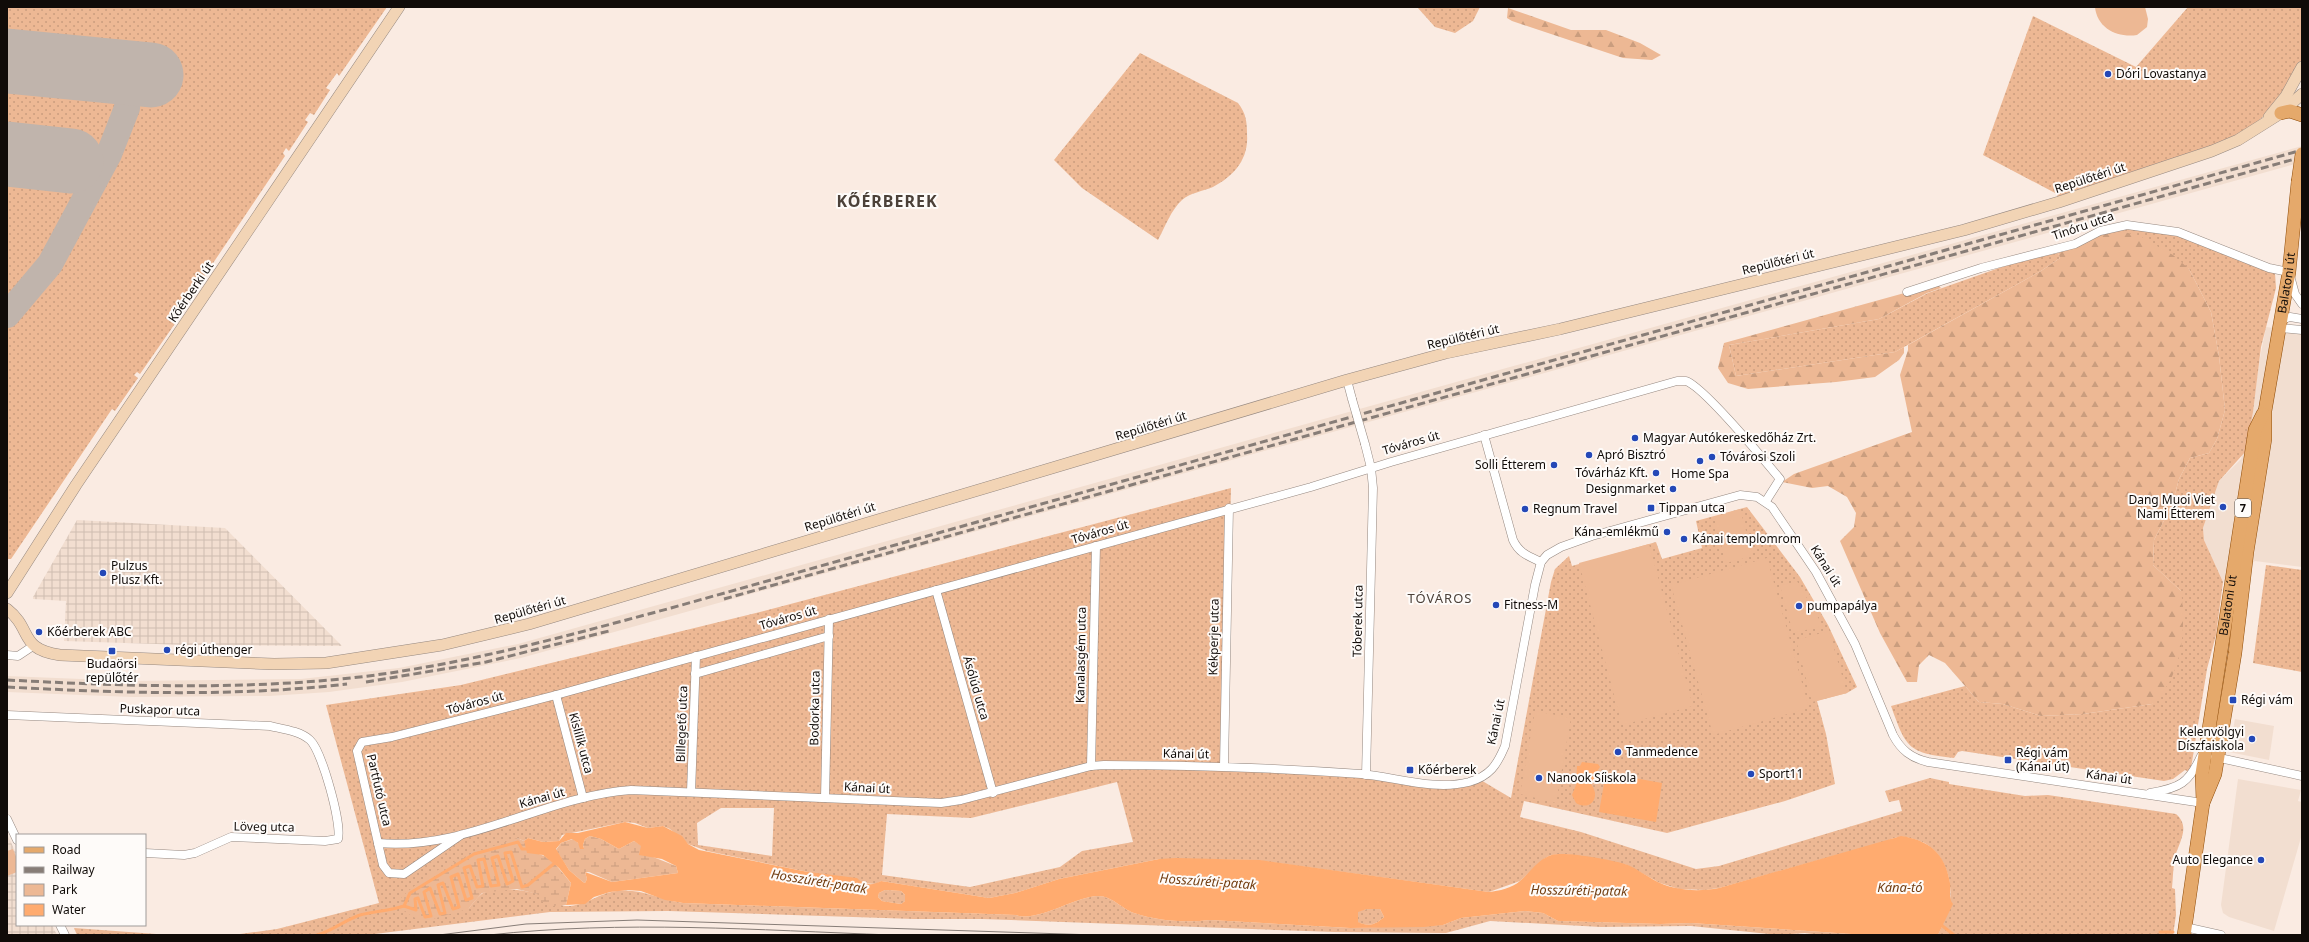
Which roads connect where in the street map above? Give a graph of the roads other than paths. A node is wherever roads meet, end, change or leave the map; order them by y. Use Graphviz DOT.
graph roads {
  1 [pos="399,7"];
  2 [pos="2302,67"];
  3 [pos="2302,94"];
  4 [pos="2281,113"];
  5 [pos="2302,114"];
  6 [pos="2264,124"];
  7 [pos="2302,154"];
  8 [pos="2289,272"];
  9 [pos="1907,292"];
  10 [pos="2302,304"];
  11 [pos="2302,319"];
  12 [pos="2281,324"];
  13 [pos="2302,330"];
  14 [pos="1347,380"];
  15 [pos="2265,411"];
  16 [pos="1484,435"];
  17 [pos="1371,468"];
  18 [pos="1766,501"];
  19 [pos="1229,508"];
  20 [pos="1096,546"];
  21 [pos="1541,562"];
  22 [pos="936,590"];
  23 [pos="7,593"];
  24 [pos="7,609"];
  25 [pos="829,619"];
  26 [pos="829,636"];
  27 [pos="32,646"];
  28 [pos="7,655"];
  29 [pos="696,656"];
  30 [pos="695,674"];
  31 [pos="556,695"];
  32 [pos="7,715"];
  33 [pos="362,742"];
  34 [pos="2206,746"];
  35 [pos="2217,759"];
  36 [pos="1091,766"];
  37 [pos="1224,766"];
  38 [pos="1366,775"];
  39 [pos="2302,776"];
  40 [pos="692,792"];
  41 [pos="993,793"];
  42 [pos="2143,794"];
  43 [pos="583,798"];
  44 [pos="825,798"];
  45 [pos="2203,803"];
  46 [pos="7,819"];
  47 [pos="464,832"];
  48 [pos="16,838"];
  49 [pos="338,839"];
  50 [pos="378,843"];
  51 [pos="146,853"];
  52 [pos="60,926"];
  53 [pos="2185,931"];
  54 [pos="65,935"];
  55 [pos="2221,935"];
  1 -- 23 [label="street, Kőérberki út"];
  2 -- 6 [label="street, Repülőtéri út"];
  3 -- 4 [label="street, Repülőtéri út"];
  4 -- 5 [label="main road"];
  4 -- 6 [label="street, Repülőtéri út"];
  6 -- 14 [label="street, Repülőtéri út"];
  7 -- 8 [label="main road, Balatoni út / 7, bridge"];
  8 -- 9 [label="street, Tinóru utca"];
  8 -- 10 [label="street"];
  8 -- 12 [label="main road, Balatoni út / 7"];
  11 -- 12 [label="street"];
  12 -- 13 [label="street"];
  12 -- 15 [label="main road, Balatoni út / 7"];
  14 -- 17 [label="street, Tóberek utca, bridge"];
  14 -- 27 [label="street, Repülőtéri út"];
  15 -- 34 [label="main road, Balatoni út / 7"];
  15 -- 35 [label="main road, Balatoni út / 7"];
  16 -- 17 [label="street, Tóváros út"];
  16 -- 18 [label="street, Tóváros út"];
  16 -- 21 [label="street"];
  17 -- 19 [label="street, Tóváros út"];
  17 -- 38 [label="street, Tóberek utca"];
  18 -- 21 [label="street"];
  18 -- 42 [label="street, Kánai út"];
  19 -- 20 [label="street, Tóváros út"];
  19 -- 37 [label="street, Kékperje utca"];
  20 -- 22 [label="street, Tóváros út"];
  20 -- 36 [label="street, Kanalasgém utca"];
  21 -- 38 [label="street, Kánai út"];
  22 -- 25 [label="street, Tóváros út"];
  22 -- 41 [label="street, Ásólúd utca"];
  24 -- 27 [label="street"];
  25 -- 26 [label="street, Bodorka utca"];
  25 -- 29 [label="street, Tóváros út"];
  26 -- 30 [label="street"];
  26 -- 44 [label="street, Bodorka utca"];
  27 -- 28 [label="street"];
  29 -- 30 [label="street, Billegető utca"];
  29 -- 31 [label="street, Tóváros út"];
  30 -- 40 [label="street, Billegető utca"];
  31 -- 33 [label="street, Tóváros út"];
  31 -- 43 [label="street, Kislilik utca"];
  32 -- 49 [label="street, Puskapor utca"];
  33 -- 50 [label="street, Partfutó utca"];
  34 -- 35 [label="street"];
  34 -- 42 [label="street"];
  34 -- 45 [label="main road, Balatoni út / 7"];
  35 -- 39 [label="street"];
  35 -- 45 [label="main road, Balatoni út / 7"];
  36 -- 37 [label="street, Kánai út"];
  36 -- 41 [label="street, Kánai út"];
  37 -- 38 [label="street, Kánai út"];
  40 -- 43 [label="street, Kánai út"];
  40 -- 44 [label="street, Kánai út"];
  41 -- 44 [label="street, Kánai út"];
  42 -- 45 [label="street, Kánai út"];
  43 -- 47 [label="street, Kánai út"];
  45 -- 53 [label="main road, Balatoni út / 7"];
  46 -- 48 [label="street"];
  47 -- 50 [label="street, Kánai út"];
  47 -- 50 [label="street, Kánai út"];
  49 -- 51 [label="street, Löveg utca"];
  52 -- 54 [label="street"];
  53 -- 55 [label="street"];
}
